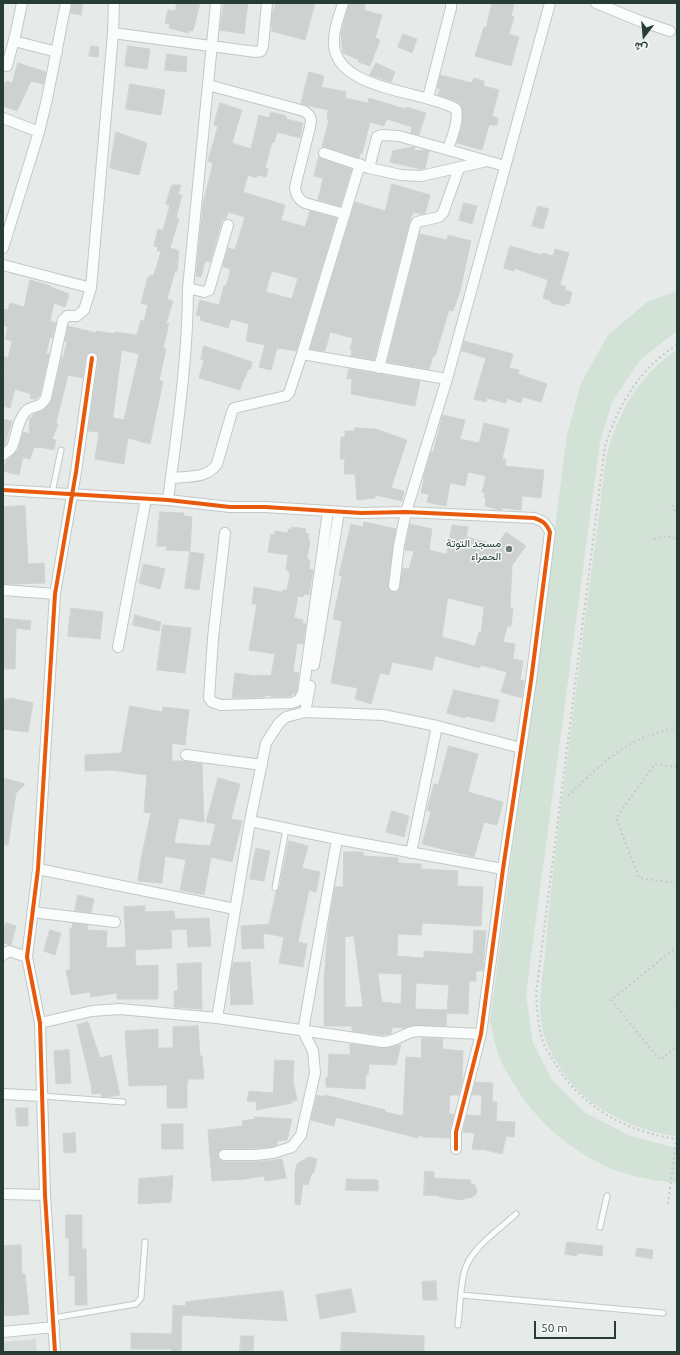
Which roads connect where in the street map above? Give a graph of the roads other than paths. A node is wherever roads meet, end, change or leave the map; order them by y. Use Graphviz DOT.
graph roads {
  1 [pos="22,3"];
  2 [pos="66,3"];
  3 [pos="114,3"];
  4 [pos="216,3"];
  5 [pos="267,3"];
  6 [pos="343,3"];
  7 [pos="451,3"];
  8 [pos="550,3"];
  9 [pos="596,3"];
  10 [pos="670,31"];
  11 [pos="113,33"];
  12 [pos="14,41"];
  13 [pos="212,47"];
  14 [pos="57,52"];
  15 [pos="7,66"];
  16 [pos="208,85"];
  17 [pos="428,98"];
  18 [pos="3,118"];
  19 [pos="39,132"];
  20 [pos="448,149"];
  21 [pos="324,153"];
  22 [pos="487,161"];
  23 [pos="364,166"];
  24 [pos="505,166"];
  25 [pos="459,168"];
  26 [pos="345,214"];
  27 [pos="228,225"];
  28 [pos="3,248"];
  29 [pos="3,265"];
  30 [pos="90,288"];
  31 [pos="188,288"];
  32 [pos="302,354"];
  33 [pos="92,358"];
  34 [pos="379,368"];
  35 [pos="447,379"];
  36 [pos="61,450"];
  37 [pos="3,455"];
  38 [pos="171,478"];
  39 [pos="3,490"];
  40 [pos="52,493"];
  41 [pos="72,494"];
  42 [pos="146,499"];
  43 [pos="168,500"];
  44 [pos="328,511"];
  45 [pos="339,512"];
  46 [pos="406,512"];
  47 [pos="225,533"];
  48 [pos="394,586"];
  49 [pos="3,590"];
  50 [pos="55,594"];
  51 [pos="118,647"];
  52 [pos="305,712"];
  53 [pos="438,726"];
  54 [pos="521,748"];
  55 [pos="186,755"];
  56 [pos="262,765"];
  57 [pos="250,821"];
  58 [pos="286,828"];
  59 [pos="337,839"];
  60 [pos="411,853"];
  61 [pos="38,869"];
  62 [pos="503,869"];
  63 [pos="275,888"];
  64 [pos="235,909"];
  65 [pos="32,912"];
  66 [pos="115,922"];
  67 [pos="3,955"];
  68 [pos="27,957"];
  69 [pos="217,1018"];
  70 [pos="40,1023"];
  71 [pos="303,1031"];
  72 [pos="481,1034"];
  73 [pos="3,1094"];
  74 [pos="41,1096"];
  75 [pos="123,1102"];
  76 [pos="456,1149"];
  77 [pos="224,1155"];
  78 [pos="3,1194"];
  79 [pos="45,1195"];
  80 [pos="607,1196"];
  81 [pos="516,1214"];
  82 [pos="600,1226"];
  83 [pos="145,1242"];
  84 [pos="461,1294"];
  85 [pos="663,1312"];
  86 [pos="53,1323"];
  87 [pos="458,1325"];
  88 [pos="3,1332"];
  89 [pos="55,1352"];
  1 -- 12 [label="street"];
  2 -- 14 [label="street"];
  3 -- 11 [label="street"];
  4 -- 13 [label="street"];
  5 -- 13 [label="street"];
  6 -- 17 [label="street"];
  7 -- 17 [label="street"];
  8 -- 24 [label="street"];
  9 -- 10 [label="street"];
  11 -- 13 [label="street"];
  11 -- 30 [label="street"];
  12 -- 14 [label="street"];
  12 -- 15 [label="street"];
  13 -- 16 [label="street"];
  14 -- 19 [label="street"];
  16 -- 26 [label="street"];
  16 -- 31 [label="street"];
  17 -- 20 [label="street"];
  18 -- 19 [label="street"];
  19 -- 28 [label="street"];
  20 -- 22 [label="street"];
  20 -- 23 [label="street"];
  21 -- 23 [label="street"];
  22 -- 24 [label="street"];
  22 -- 25 [label="street"];
  23 -- 25 [label="street"];
  23 -- 26 [label="street"];
  24 -- 35 [label="street"];
  25 -- 34 [label="street"];
  26 -- 32 [label="street"];
  27 -- 31 [label="street"];
  29 -- 30 [label="street"];
  30 -- 37 [label="street"];
  31 -- 38 [label="street"];
  32 -- 34 [label="street"];
  32 -- 38 [label="street"];
  33 -- 41 [label="street"];
  34 -- 35 [label="street"];
  35 -- 46 [label="street"];
  36 -- 40 [label="lane"];
  38 -- 43 [label="street"];
  39 -- 40 [label="street"];
  40 -- 41 [label="street"];
  41 -- 42 [label="street"];
  41 -- 50 [label="street"];
  42 -- 43 [label="street"];
  42 -- 51 [label="street"];
  43 -- 44 [label="street"];
  44 -- 45 [label="street"];
  44 -- 47 [label="street"];
  45 -- 46 [label="street"];
  45 -- 52 [label="street"];
  46 -- 48 [label="street"];
  46 -- 54 [label="street"];
  49 -- 50 [label="street"];
  50 -- 61 [label="street"];
  52 -- 53 [label="street"];
  52 -- 56 [label="street"];
  53 -- 54 [label="street"];
  53 -- 60 [label="street"];
  54 -- 62 [label="street"];
  55 -- 56 [label="street"];
  56 -- 57 [label="street"];
  57 -- 58 [label="street"];
  57 -- 64 [label="street"];
  58 -- 59 [label="street"];
  58 -- 63 [label="lane"];
  59 -- 60 [label="street"];
  59 -- 71 [label="street"];
  60 -- 62 [label="street"];
  61 -- 64 [label="street"];
  61 -- 65 [label="street"];
  62 -- 72 [label="street"];
  64 -- 69 [label="street"];
  65 -- 66 [label="street"];
  65 -- 68 [label="street"];
  67 -- 68 [label="street"];
  68 -- 70 [label="street"];
  69 -- 70 [label="street"];
  69 -- 71 [label="street"];
  70 -- 74 [label="street"];
  71 -- 72 [label="street"];
  71 -- 77 [label="street"];
  72 -- 76 [label="street"];
  73 -- 74 [label="street"];
  74 -- 75 [label="lane"];
  74 -- 79 [label="street"];
  78 -- 79 [label="street"];
  79 -- 86 [label="street"];
  80 -- 82 [label="lane"];
  81 -- 84 [label="lane"];
  83 -- 86 [label="lane"];
  84 -- 85 [label="lane"];
  84 -- 87 [label="lane"];
  86 -- 88 [label="street"];
  86 -- 89 [label="street"];
}
